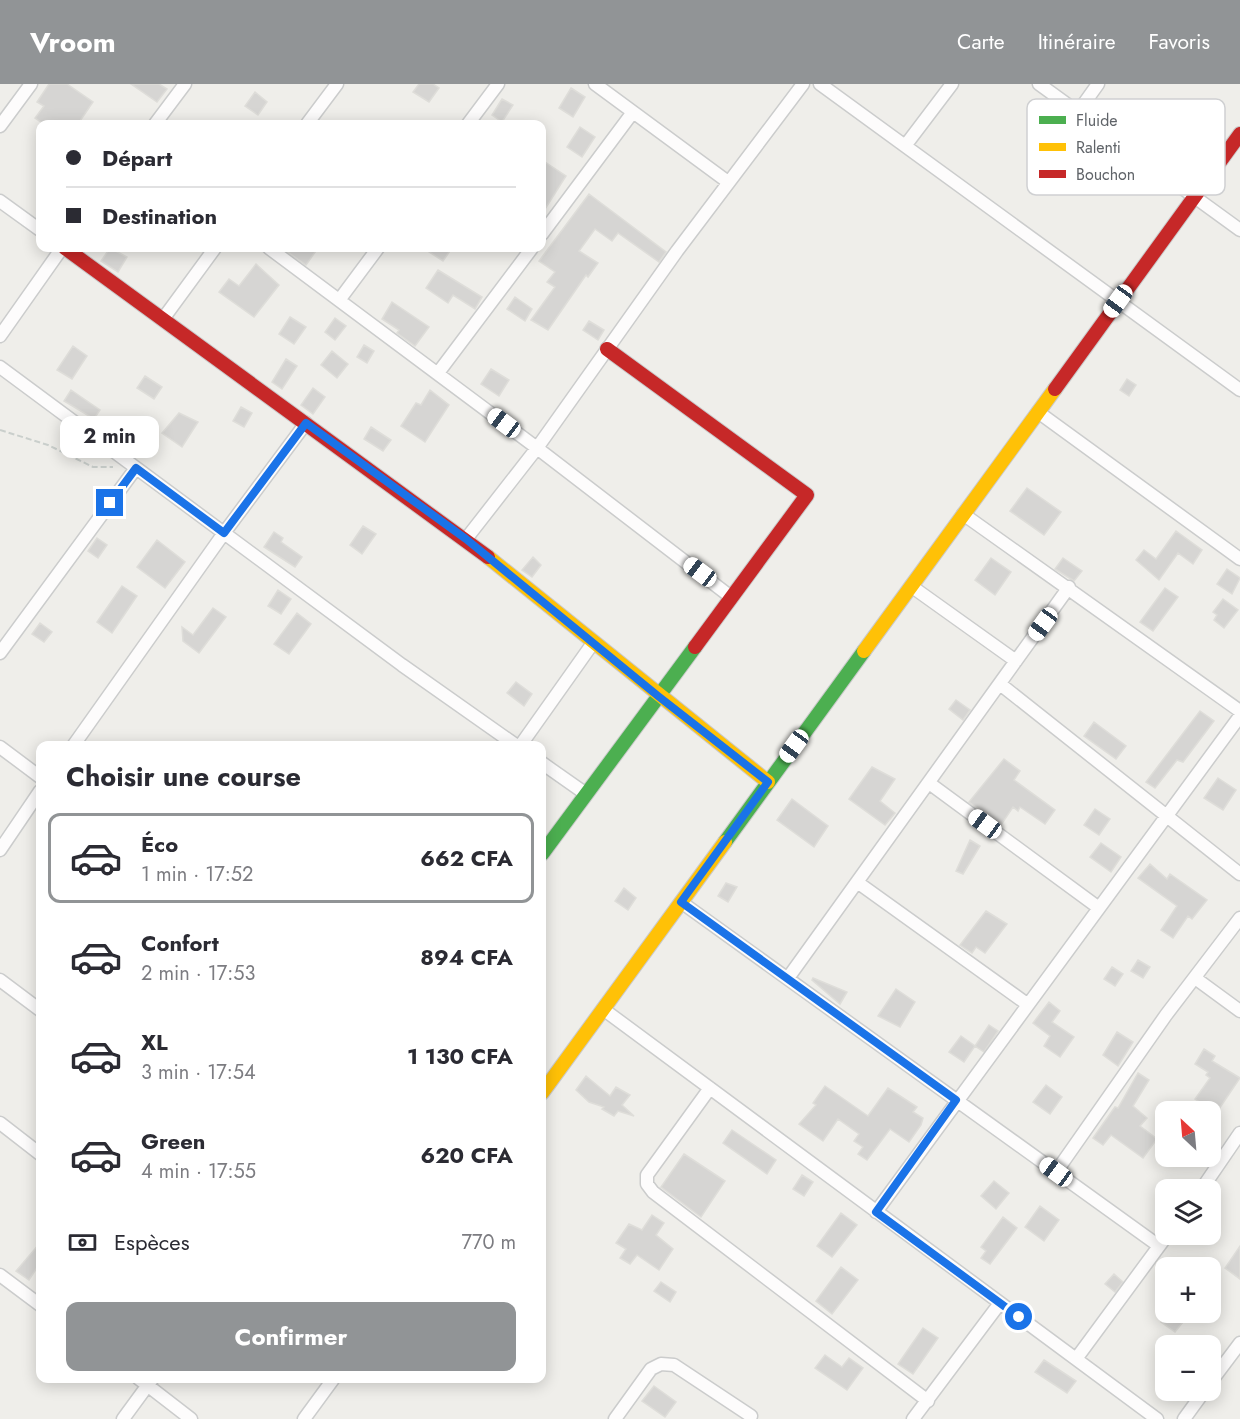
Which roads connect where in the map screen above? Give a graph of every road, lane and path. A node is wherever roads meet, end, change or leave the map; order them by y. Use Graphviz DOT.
graph roads {
  1 [pos="31,84"];
  2 [pos="185,84"];
  3 [pos="337,84"];
  4 [pos="498,84"];
  5 [pos="595,84"];
  6 [pos="803,84"];
  7 [pos="820,84"];
  8 [pos="952,84"];
  9 [pos="1039,84"];
  10 [pos="1098,84"];
  11 [pos="1060,99"];
  12 [pos="1087,99"];
  13 [pos="633,112"];
  14 [pos="158,120"];
  15 [pos="310,120"];
  16 [pos="471,120"];
  17 [pos="0,126"];
  18 [pos="1240,134"];
  19 [pos="905,146"];
  20 [pos="1225,155"];
  21 [pos="728,182"];
  22 [pos="1191,195"];
  23 [pos="1194,197"];
  24 [pos="0,201"];
  25 [pos="36,227"];
  26 [pos="546,229"];
  27 [pos="1240,230"];
  28 [pos="60,252"];
  29 [pos="69,252"];
  30 [pos="212,252"];
  31 [pos="274,252"];
  32 [pos="375,252"];
  33 [pos="529,252"];
  34 [pos="340,299"];
  35 [pos="1118,301"];
  36 [pos="163,319"];
  37 [pos="0,336"];
  38 [pos="607,349"];
  39 [pos="0,367"];
  40 [pos="438,373"];
  41 [pos="1240,390"];
  42 [pos="1038,412"];
  43 [pos="306,423"];
  44 [pos="0,430"];
  45 [pos="537,448"];
  46 [pos="136,468"];
  47 [pos="963,514"];
  48 [pos="224,533"];
  49 [pos="466,539"];
  50 [pos="1240,559"];
  51 [pos="911,586"];
  52 [pos="1069,587"];
  53 [pos="731,597"];
  54 [pos="592,643"];
  55 [pos="0,653"];
  56 [pos="1016,661"];
  57 [pos="1000,684"];
  58 [pos="658,696"];
  59 [pos="1240,711"];
  60 [pos="1240,716"];
  61 [pos="77,741"];
  62 [pos="512,741"];
  63 [pos="523,741"];
  64 [pos="0,747"];
  65 [pos="546,766"];
  66 [pos="36,774"];
  67 [pos="768,782"];
  68 [pos="928,783"];
  69 [pos="586,794"];
  70 [pos="36,798"];
  71 [pos="1167,816"];
  72 [pos="546,849"];
  73 [pos="0,850"];
  74 [pos="1240,874"];
  75 [pos="857,882"];
  76 [pos="681,902"];
  77 [pos="1099,908"];
  78 [pos="1240,918"];
  79 [pos="788,978"];
  80 [pos="1194,978"];
  81 [pos="0,980"];
  82 [pos="1027,1004"];
  83 [pos="36,1007"];
  84 [pos="603,1009"];
  85 [pos="1240,1011"];
  86 [pos="546,1087"];
  87 [pos="710,1088"];
  88 [pos="956,1100"];
  89 [pos="0,1123"];
  90 [pos="1240,1133"];
  91 [pos="36,1151"];
  92 [pos="1056,1172"];
  93 [pos="1209,1179"];
  94 [pos="876,1212"];
  95 [pos="1159,1246"];
  96 [pos="0,1275"];
  97 [pos="36,1302"];
  98 [pos="1000,1303"];
  99 [pos="1240,1343"];
  100 [pos="1076,1359"];
  101 [pos="1221,1368"];
  102 [pos="145,1383"];
  103 [pos="148,1383"];
  104 [pos="330,1383"];
  105 [pos="928,1401"];
  106 [pos="1197,1401"];
  107 [pos="752,1418"];
  108 [pos="123,1419"];
  109 [pos="191,1419"];
  110 [pos="304,1419"];
  111 [pos="615,1419"];
  112 [pos="913,1419"];
  113 [pos="1157,1419"];
  114 [pos="1184,1419"];
  1 -- 17 [label="street"];
  2 -- 14 [label="street"];
  3 -- 15 [label="street"];
  4 -- 16 [label="street"];
  5 -- 13 [label="street"];
  6 -- 21 [label="street"];
  7 -- 19 [label="street"];
  8 -- 19 [label="street"];
  9 -- 11 [label="street"];
  10 -- 12 [label="street"];
  13 -- 21 [label="street"];
  13 -- 26 [label="street"];
  18 -- 20 [label="street"];
  19 -- 35 [label="street"];
  21 -- 38 [label="street"];
  22 -- 23 [label="street"];
  23 -- 27 [label="street"];
  23 -- 35 [label="street"];
  24 -- 25 [label="street"];
  28 -- 37 [label="street"];
  29 -- 36 [label="street"];
  30 -- 36 [label="street"];
  31 -- 34 [label="street"];
  32 -- 34 [label="street"];
  33 -- 40 [label="street"];
  34 -- 40 [label="street"];
  35 -- 41 [label="street"];
  35 -- 42 [label="street"];
  36 -- 43 [label="street"];
  38 -- 45 [label="street"];
  38 -- 53 [label="street"];
  39 -- 46 [label="street"];
  40 -- 45 [label="street"];
  42 -- 47 [label="street"];
  42 -- 50 [label="street"];
  43 -- 48 [label="street"];
  43 -- 49 [label="street"];
  44 -- 46 [label="path"];
  45 -- 49 [label="street"];
  45 -- 53 [label="street"];
  46 -- 48 [label="street"];
  46 -- 55 [label="street"];
  47 -- 51 [label="street"];
  47 -- 52 [label="street"];
  48 -- 61 [label="street"];
  48 -- 62 [label="street"];
  49 -- 54 [label="street"];
  51 -- 56 [label="street"];
  51 -- 67 [label="street"];
  52 -- 56 [label="street"];
  52 -- 59 [label="street"];
  53 -- 58 [label="street"];
  54 -- 58 [label="street"];
  54 -- 63 [label="street"];
  56 -- 57 [label="street"];
  57 -- 68 [label="street"];
  57 -- 71 [label="street"];
  58 -- 67 [label="street"];
  58 -- 69 [label="street"];
  60 -- 71 [label="street"];
  64 -- 66 [label="street"];
  65 -- 69 [label="street"];
  67 -- 76 [label="street"];
  68 -- 75 [label="street"];
  68 -- 77 [label="street"];
  69 -- 72 [label="street"];
  70 -- 73 [label="street"];
  71 -- 74 [label="street"];
  71 -- 77 [label="street"];
  75 -- 79 [label="street"];
  75 -- 82 [label="street"];
  76 -- 79 [label="street"];
  76 -- 84 [label="street"];
  77 -- 82 [label="street"];
  78 -- 80 [label="street"];
  79 -- 88 [label="street"];
  80 -- 85 [label="street"];
  80 -- 92 [label="street"];
  81 -- 83 [label="street"];
  82 -- 88 [label="street"];
  84 -- 86 [label="street"];
  84 -- 87 [label="street"];
  87 -- 94 [label="street"];
  87 -- 105 [label="street"];
  88 -- 92 [label="street"];
  88 -- 94 [label="street"];
  89 -- 91 [label="street"];
  90 -- 93 [label="street"];
  92 -- 95 [label="street"];
  94 -- 98 [label="street"];
  95 -- 100 [label="street"];
  96 -- 97 [label="street"];
  98 -- 100 [label="street"];
  98 -- 105 [label="street"];
  99 -- 101 [label="street"];
  100 -- 113 [label="street"];
  102 -- 108 [label="street"];
  103 -- 109 [label="street"];
  104 -- 110 [label="street"];
  105 -- 112 [label="street"];
  106 -- 114 [label="street"];
  107 -- 111 [label="street"];
}
